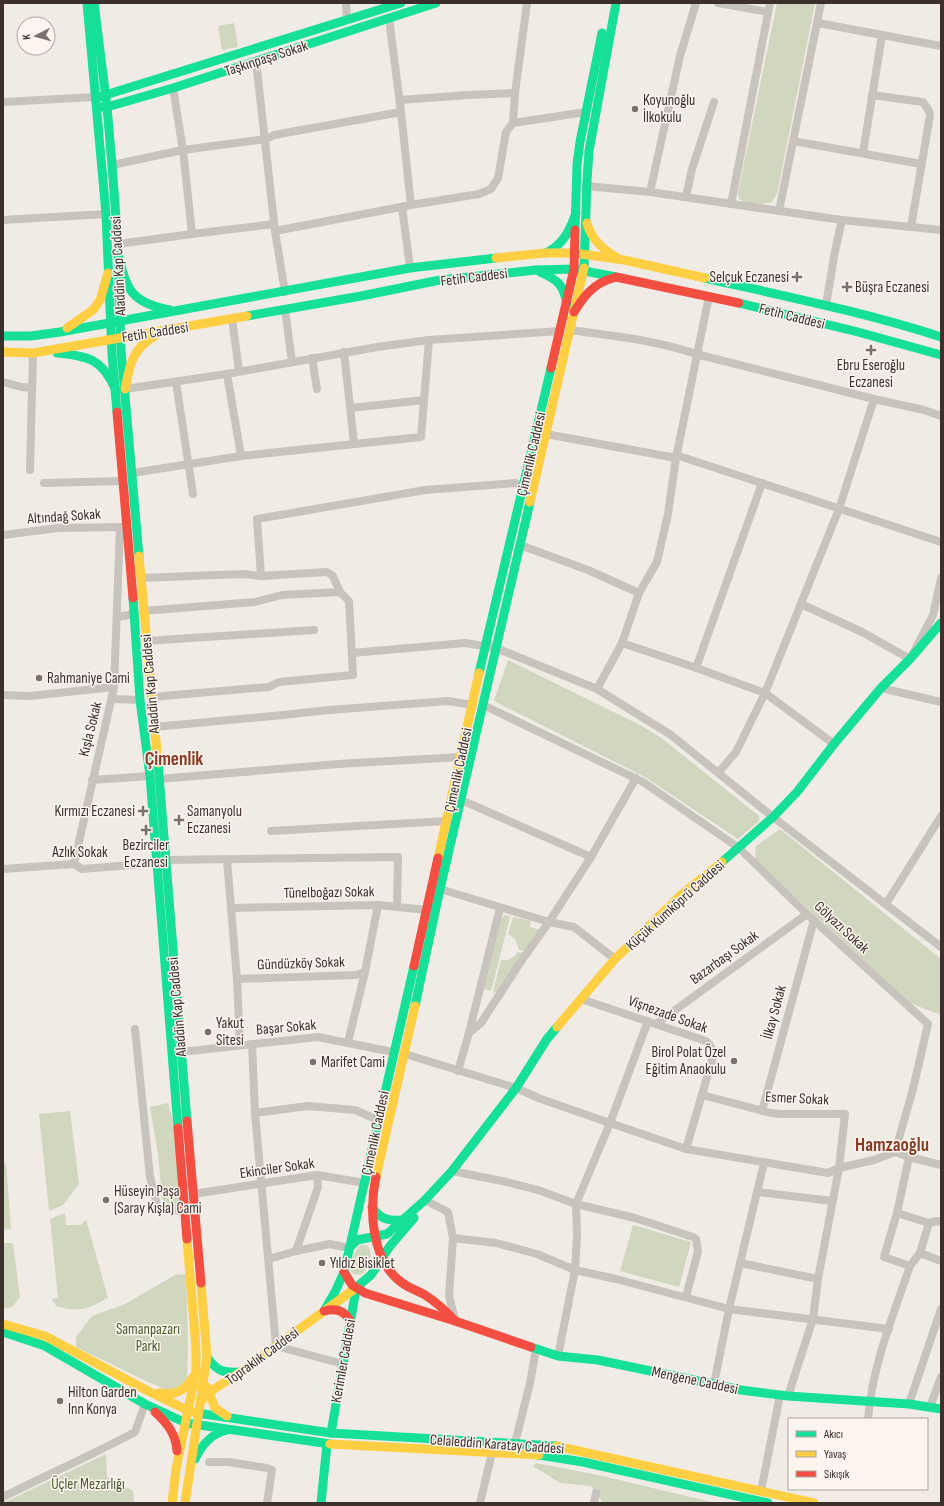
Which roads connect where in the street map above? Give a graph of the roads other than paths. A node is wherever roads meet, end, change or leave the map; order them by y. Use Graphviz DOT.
graph roads {
  1 [pos="87,3"];
  2 [pos="94,3"];
  3 [pos="346,3"];
  4 [pos="401,3"];
  5 [pos="436,3"];
  6 [pos="527,3"];
  7 [pos="608,3"];
  8 [pos="616,3"];
  9 [pos="696,3"];
  10 [pos="718,3"];
  11 [pos="770,3"];
  12 [pos="821,3"];
  13 [pos="768,12"];
  14 [pos="390,18"];
  15 [pos="347,19"];
  16 [pos="818,23"];
  17 [pos="882,35"];
  18 [pos="941,46"];
  19 [pos="256,61"];
  20 [pos="173,88"];
  21 [pos="515,93"];
  22 [pos="872,95"];
  23 [pos="105,96"];
  24 [pos="95,97"];
  25 [pos="400,100"];
  26 [pos="3,102"];
  27 [pos="714,102"];
  28 [pos="107,107"];
  29 [pos="96,108"];
  30 [pos="401,112"];
  31 [pos="586,112"];
  32 [pos="513,123"];
  33 [pos="266,139"];
  34 [pos="793,141"];
  35 [pos="183,150"];
  36 [pos="863,154"];
  37 [pos="921,164"];
  38 [pos="112,165"];
  39 [pos="586,186"];
  40 [pos="650,192"];
  41 [pos="686,198"];
  42 [pos="731,204"];
  43 [pos="411,205"];
  44 [pos="402,207"];
  45 [pos="779,211"];
  46 [pos="576,213"];
  47 [pos="106,214"];
  48 [pos="3,220"];
  49 [pos="842,220"];
  50 [pos="587,223"];
  51 [pos="275,227"];
  52 [pos="911,228"];
  53 [pos="941,230"];
  54 [pos="192,234"];
  55 [pos="118,249"];
  56 [pos="545,253"];
  57 [pos="574,253"];
  58 [pos="585,254"];
  59 [pos="624,260"];
  60 [pos="410,268"];
  61 [pos="574,269"];
  62 [pos="536,270"];
  63 [pos="584,271"];
  64 [pos="108,273"];
  65 [pos="623,279"];
  66 [pos="285,292"];
  67 [pos="710,296"];
  68 [pos="567,305"];
  69 [pos="826,305"];
  70 [pos="285,310"];
  71 [pos="176,311"];
  72 [pos="574,312"];
  73 [pos="232,319"];
  74 [pos="120,322"];
  75 [pos="111,323"];
  76 [pos="168,330"];
  77 [pos="570,330"];
  78 [pos="560,331"];
  79 [pos="60,332"];
  80 [pos="3,336"];
  81 [pos="941,337"];
  82 [pos="116,338"];
  83 [pos="429,340"];
  84 [pos="44,351"];
  85 [pos="3,352"];
  86 [pos="344,352"];
  87 [pos="33,353"];
  88 [pos="696,354"];
  89 [pos="941,355"];
  90 [pos="312,358"];
  91 [pos="292,362"];
  92 [pos="239,372"];
  93 [pos="227,374"];
  94 [pos="3,382"];
  95 [pos="176,382"];
  96 [pos="32,388"];
  97 [pos="125,389"];
  98 [pos="317,389"];
  99 [pos="116,390"];
  100 [pos="874,399"];
  101 [pos="424,400"];
  102 [pos="351,408"];
  103 [pos="941,416"];
  104 [pos="546,434"];
  105 [pos="354,443"];
  106 [pos="241,456"];
  107 [pos="676,456"];
  108 [pos="189,465"];
  109 [pos="30,470"];
  110 [pos="132,473"];
  111 [pos="122,481"];
  112 [pos="44,483"];
  113 [pos="762,483"];
  114 [pos="523,486"];
  115 [pos="193,494"];
  116 [pos="839,508"];
  117 [pos="123,527"];
  118 [pos="3,535"];
  119 [pos="941,542"];
  120 [pos="520,545"];
  121 [pos="260,576"];
  122 [pos="140,578"];
  123 [pos="941,578"];
  124 [pos="340,592"];
  125 [pos="639,592"];
  126 [pos="801,604"];
  127 [pos="139,613"];
  128 [pos="117,617"];
  129 [pos="941,623"];
  130 [pos="314,630"];
  131 [pos="146,640"];
  132 [pos="622,642"];
  133 [pos="485,646"];
  134 [pos="496,648"];
  135 [pos="352,653"];
  136 [pos="910,659"];
  137 [pos="696,668"];
  138 [pos="114,687"];
  139 [pos="881,688"];
  140 [pos="597,689"];
  141 [pos="765,693"];
  142 [pos="3,695"];
  143 [pos="151,697"];
  144 [pos="112,699"];
  145 [pos="140,700"];
  146 [pos="941,702"];
  147 [pos="473,704"];
  148 [pos="483,705"];
  149 [pos="154,727"];
  150 [pos="834,744"];
  151 [pos="461,757"];
  152 [pos="718,773"];
  153 [pos="150,776"];
  154 [pos="636,778"];
  155 [pos="159,779"];
  156 [pos="92,780"];
  157 [pos="461,800"];
  158 [pos="773,817"];
  159 [pos="941,817"];
  160 [pos="447,821"];
  161 [pos="271,831"];
  162 [pos="738,848"];
  163 [pos="591,857"];
  164 [pos="165,860"];
  165 [pos="227,860"];
  166 [pos="156,863"];
  167 [pos="74,864"];
  168 [pos="3,869"];
  169 [pos="440,889"];
  170 [pos="886,904"];
  171 [pos="378,905"];
  172 [pos="397,907"];
  173 [pos="231,908"];
  174 [pos="500,908"];
  175 [pos="427,910"];
  176 [pos="807,914"];
  177 [pos="814,920"];
  178 [pos="550,922"];
  179 [pos="941,947"];
  180 [pos="615,959"];
  181 [pos="365,972"];
  182 [pos="238,979"];
  183 [pos="581,998"];
  184 [pos="648,1021"];
  185 [pos="656,1024"];
  186 [pos="135,1029"];
  187 [pos="469,1033"];
  188 [pos="348,1042"];
  189 [pos="252,1044"];
  190 [pos="240,1045"];
  191 [pos="171,1051"];
  192 [pos="181,1052"];
  193 [pos="393,1052"];
  194 [pos="406,1054"];
  195 [pos="458,1071"];
  196 [pos="516,1088"];
  197 [pos="702,1095"];
  198 [pos="762,1111"];
  199 [pos="256,1113"];
  200 [pos="378,1120"];
  201 [pos="610,1123"];
  202 [pos="686,1149"];
  203 [pos="895,1152"];
  204 [pos="909,1158"];
  205 [pos="764,1163"];
  206 [pos="941,1165"];
  207 [pos="839,1168"];
  208 [pos="452,1171"];
  209 [pos="317,1175"];
  210 [pos="262,1184"];
  211 [pos="365,1184"];
  212 [pos="758,1192"];
  213 [pos="193,1194"];
  214 [pos="425,1200"];
  215 [pos="832,1201"];
  216 [pos="576,1204"];
  217 [pos="372,1206"];
  218 [pos="185,1211"];
  219 [pos="897,1213"];
  220 [pos="402,1220"];
  221 [pos="941,1222"];
  222 [pos="929,1223"];
  223 [pos="376,1236"];
  224 [pos="453,1238"];
  225 [pos="349,1248"];
  226 [pos="296,1251"];
  227 [pos="920,1253"];
  228 [pos="382,1257"];
  229 [pos="269,1259"];
  230 [pos="941,1261"];
  231 [pos="740,1263"];
  232 [pos="910,1266"];
  233 [pos="574,1270"];
  234 [pos="344,1272"];
  235 [pos="818,1279"];
  236 [pos="356,1289"];
  237 [pos="344,1297"];
  238 [pos="686,1297"];
  239 [pos="729,1309"];
  240 [pos="941,1309"];
  241 [pos="324,1311"];
  242 [pos="813,1319"];
  243 [pos="350,1321"];
  244 [pos="455,1321"];
  245 [pos="3,1324"];
  246 [pos="889,1329"];
  247 [pos="3,1332"];
  248 [pos="276,1346"];
  249 [pos="536,1349"];
  250 [pos="558,1356"];
  251 [pos="206,1357"];
  252 [pos="343,1364"];
  253 [pos="196,1371"];
  254 [pos="242,1372"];
  255 [pos="206,1376"];
  256 [pos="941,1377"];
  257 [pos="714,1384"];
  258 [pos="148,1391"];
  259 [pos="208,1393"];
  260 [pos="784,1395"];
  261 [pos="202,1401"];
  262 [pos="870,1401"];
  263 [pos="145,1404"];
  264 [pos="909,1404"];
  265 [pos="930,1407"];
  266 [pos="941,1409"];
  267 [pos="189,1411"];
  268 [pos="199,1413"];
  269 [pos="868,1418"];
  270 [pos="233,1419"];
  271 [pos="186,1423"];
  272 [pos="196,1425"];
  273 [pos="231,1430"];
  274 [pos="330,1433"];
  275 [pos="515,1443"];
  276 [pos="327,1444"];
  277 [pos="492,1453"];
  278 [pos="209,1462"];
  279 [pos="192,1466"];
  280 [pos="176,1468"];
  281 [pos="761,1491"];
  282 [pos="596,1493"];
  283 [pos="3,1497"];
  284 [pos="763,1502"];
  285 [pos="172,1503"];
  286 [pos="185,1503"];
  287 [pos="267,1503"];
  288 [pos="321,1503"];
  289 [pos="480,1503"];
  290 [pos="594,1503"];
  291 [pos="814,1503"];
  1 -- 24 [label="street, Aladdin Kap Caddesi"];
  2 -- 23 [label="street, Aladdin Kap Caddesi"];
  3 -- 15 [label="street"];
  4 -- 15 [label="street"];
  5 -- 14 [label="street, Taşkınpaşa Sokak"];
  6 -- 21 [label="street"];
  7 -- 31 [label="street, Çimenlik Caddesi"];
  8 -- 39 [label="street, Çimenlik Caddesi"];
  9 -- 40 [label="street"];
  10 -- 13 [label="street"];
  11 -- 13 [label="street"];
  12 -- 16 [label="street"];
  13 -- 42 [label="street"];
  14 -- 19 [label="street, Taşkınpaşa Sokak"];
  14 -- 25 [label="street"];
  15 -- 23 [label="street"];
  16 -- 17 [label="street"];
  16 -- 34 [label="street"];
  17 -- 18 [label="street"];
  17 -- 22 [label="street"];
  19 -- 20 [label="street, Taşkınpaşa Sokak"];
  19 -- 33 [label="street"];
  20 -- 28 [label="street, Taşkınpaşa Sokak"];
  20 -- 35 [label="street"];
  21 -- 25 [label="street"];
  21 -- 32 [label="street"];
  22 -- 36 [label="street"];
  22 -- 37 [label="street"];
  23 -- 24 [label="street"];
  23 -- 28 [label="street, Aladdin Kap Caddesi"];
  24 -- 26 [label="street"];
  24 -- 29 [label="street, Aladdin Kap Caddesi"];
  25 -- 30 [label="street"];
  27 -- 41 [label="street"];
  28 -- 29 [label="street, Taşkınpaşa Sokak"];
  28 -- 38 [label="street, Aladdin Kap Caddesi"];
  29 -- 47 [label="street, Aladdin Kap Caddesi"];
  30 -- 33 [label="street"];
  30 -- 43 [label="street"];
  31 -- 32 [label="street"];
  31 -- 46 [label="street, Çimenlik Caddesi"];
  32 -- 43 [label="street"];
  33 -- 35 [label="street"];
  33 -- 51 [label="street"];
  34 -- 36 [label="street"];
  34 -- 45 [label="street"];
  35 -- 38 [label="street"];
  35 -- 54 [label="street"];
  36 -- 37 [label="street"];
  37 -- 52 [label="street"];
  38 -- 55 [label="street, Aladdin Kap Caddesi"];
  39 -- 40 [label="street"];
  39 -- 50 [label="street, Çimenlik Caddesi"];
  40 -- 41 [label="street"];
  41 -- 42 [label="street"];
  42 -- 45 [label="street"];
  43 -- 44 [label="street"];
  44 -- 51 [label="street"];
  44 -- 60 [label="street"];
  45 -- 49 [label="street"];
  46 -- 56 [label="street"];
  46 -- 57 [label="street, Çimenlik Caddesi"];
  47 -- 48 [label="street"];
  47 -- 64 [label="street, Aladdin Kap Caddesi"];
  49 -- 52 [label="street"];
  49 -- 69 [label="street"];
  50 -- 58 [label="street, Çimenlik Caddesi"];
  50 -- 59 [label="street"];
  51 -- 54 [label="street"];
  51 -- 66 [label="street"];
  52 -- 53 [label="street"];
  54 -- 55 [label="street"];
  55 -- 71 [label="street"];
  55 -- 74 [label="street, Aladdin Kap Caddesi"];
  56 -- 57 [label="street, Fetih Caddesi"];
  56 -- 60 [label="street, Fetih Caddesi"];
  57 -- 58 [label="street, Fetih Caddesi"];
  57 -- 61 [label="street, Çimenlik Caddesi"];
  58 -- 59 [label="street, Fetih Caddesi"];
  58 -- 63 [label="street, Çimenlik Caddesi"];
  59 -- 69 [label="street, Fetih Caddesi"];
  60 -- 66 [label="street, Fetih Caddesi"];
  61 -- 62 [label="street, Fetih Caddesi"];
  61 -- 63 [label="street, Fetih Caddesi"];
  61 -- 68 [label="street, Çimenlik Caddesi"];
  62 -- 68 [label="street"];
  62 -- 70 [label="street, Fetih Caddesi"];
  63 -- 65 [label="street, Fetih Caddesi"];
  63 -- 72 [label="street, Çimenlik Caddesi"];
  64 -- 75 [label="street, Aladdin Kap Caddesi"];
  64 -- 79 [label="street"];
  65 -- 67 [label="street, Fetih Caddesi"];
  65 -- 72 [label="street"];
  66 -- 71 [label="street, Fetih Caddesi"];
  67 -- 88 [label="street"];
  67 -- 89 [label="street, Fetih Caddesi"];
  68 -- 78 [label="street, Çimenlik Caddesi"];
  69 -- 81 [label="street, Fetih Caddesi"];
  70 -- 73 [label="street, Fetih Caddesi"];
  70 -- 91 [label="street"];
  71 -- 74 [label="street, Fetih Caddesi"];
  72 -- 77 [label="street, Çimenlik Caddesi"];
  73 -- 76 [label="street, Fetih Caddesi"];
  73 -- 92 [label="street"];
  74 -- 75 [label="street, Fetih Caddesi"];
  74 -- 82 [label="street, Aladdin Kap Caddesi"];
  75 -- 79 [label="street, Fetih Caddesi"];
  75 -- 82 [label="street, Aladdin Kap Caddesi"];
  76 -- 82 [label="street, Fetih Caddesi"];
  76 -- 97 [label="street"];
  77 -- 88 [label="street"];
  77 -- 104 [label="street, Çimenlik Caddesi"];
  78 -- 83 [label="street"];
  78 -- 114 [label="street, Çimenlik Caddesi"];
  79 -- 80 [label="street, Fetih Caddesi"];
  82 -- 84 [label="street, Fetih Caddesi"];
  82 -- 97 [label="street, Aladdin Kap Caddesi"];
  82 -- 99 [label="street, Aladdin Kap Caddesi"];
  83 -- 86 [label="street"];
  83 -- 101 [label="street"];
  84 -- 87 [label="street, Fetih Caddesi"];
  84 -- 99 [label="street"];
  85 -- 87 [label="street, Fetih Caddesi"];
  86 -- 90 [label="street"];
  86 -- 102 [label="street"];
  87 -- 96 [label="street"];
  88 -- 100 [label="street"];
  88 -- 107 [label="street"];
  90 -- 91 [label="street"];
  90 -- 98 [label="street"];
  91 -- 92 [label="street"];
  92 -- 93 [label="street"];
  93 -- 95 [label="street"];
  93 -- 106 [label="street"];
  94 -- 96 [label="street"];
  95 -- 97 [label="street"];
  95 -- 108 [label="street"];
  96 -- 109 [label="street"];
  97 -- 110 [label="street, Aladdin Kap Caddesi"];
  99 -- 111 [label="street, Aladdin Kap Caddesi"];
  100 -- 103 [label="street"];
  100 -- 116 [label="street"];
  101 -- 102 [label="street"];
  101 -- 105 [label="street"];
  102 -- 105 [label="street"];
  104 -- 107 [label="street"];
  104 -- 120 [label="street, Çimenlik Caddesi"];
  105 -- 106 [label="street"];
  106 -- 108 [label="street"];
  107 -- 113 [label="street"];
  107 -- 125 [label="street"];
  108 -- 110 [label="street"];
  108 -- 115 [label="street"];
  110 -- 122 [label="street, Aladdin Kap Caddesi"];
  111 -- 112 [label="street"];
  111 -- 117 [label="street, Aladdin Kap Caddesi"];
  113 -- 116 [label="street"];
  113 -- 137 [label="street"];
  114 -- 121 [label="street"];
  114 -- 133 [label="street, Çimenlik Caddesi"];
  116 -- 119 [label="street"];
  116 -- 126 [label="street"];
  117 -- 118 [label="street, Altındağ Sokak"];
  117 -- 127 [label="street, Aladdin Kap Caddesi"];
  117 -- 128 [label="street, Kışla Sokak"];
  120 -- 125 [label="street"];
  120 -- 134 [label="street, Çimenlik Caddesi"];
  121 -- 122 [label="street"];
  121 -- 124 [label="street"];
  122 -- 127 [label="street, Aladdin Kap Caddesi"];
  123 -- 136 [label="street"];
  124 -- 127 [label="street"];
  124 -- 135 [label="street"];
  125 -- 132 [label="street"];
  126 -- 136 [label="street"];
  126 -- 141 [label="street"];
  127 -- 128 [label="street"];
  127 -- 131 [label="street, Aladdin Kap Caddesi"];
  127 -- 145 [label="street, Aladdin Kap Caddesi"];
  128 -- 138 [label="street, Kışla Sokak"];
  129 -- 136 [label="street, Küçük Kumköprü Caddesi"];
  130 -- 131 [label="street"];
  131 -- 143 [label="street, Aladdin Kap Caddesi"];
  132 -- 137 [label="street"];
  132 -- 140 [label="street"];
  133 -- 134 [label="street"];
  133 -- 135 [label="street"];
  133 -- 147 [label="street, Çimenlik Caddesi"];
  134 -- 140 [label="street"];
  134 -- 148 [label="street, Çimenlik Caddesi"];
  135 -- 143 [label="street"];
  136 -- 139 [label="street, Küçük Kumköprü Caddesi"];
  137 -- 141 [label="street"];
  138 -- 142 [label="street"];
  138 -- 144 [label="street, Kışla Sokak"];
  139 -- 146 [label="street"];
  139 -- 150 [label="street, Küçük Kumköprü Caddesi"];
  140 -- 152 [label="street"];
  141 -- 150 [label="street"];
  141 -- 152 [label="street"];
  143 -- 149 [label="street, Aladdin Kap Caddesi"];
  144 -- 145 [label="street"];
  144 -- 156 [label="street, Kışla Sokak"];
  145 -- 153 [label="street, Aladdin Kap Caddesi"];
  147 -- 149 [label="street"];
  147 -- 151 [label="street, Çimenlik Caddesi"];
  148 -- 154 [label="street, Gölyazı Sokak"];
  148 -- 157 [label="street, Çimenlik Caddesi"];
  149 -- 155 [label="street, Aladdin Kap Caddesi"];
  150 -- 158 [label="street, Küçük Kumköprü Caddesi"];
  151 -- 155 [label="street"];
  151 -- 160 [label="street, Çimenlik Caddesi"];
  152 -- 158 [label="street"];
  153 -- 156 [label="street"];
  153 -- 166 [label="street, Aladdin Kap Caddesi"];
  154 -- 162 [label="street, Gölyazı Sokak"];
  154 -- 163 [label="street"];
  155 -- 164 [label="street, Aladdin Kap Caddesi"];
  156 -- 167 [label="street, Kışla Sokak"];
  157 -- 163 [label="street"];
  157 -- 169 [label="street, Çimenlik Caddesi"];
  158 -- 162 [label="street, Küçük Kumköprü Caddesi"];
  158 -- 170 [label="street"];
  159 -- 170 [label="street"];
  160 -- 161 [label="street"];
  160 -- 175 [label="street, Çimenlik Caddesi"];
  162 -- 176 [label="street, Gölyazı Sokak"];
  162 -- 180 [label="street, Küçük Kumköprü Caddesi"];
  163 -- 178 [label="street"];
  164 -- 165 [label="street"];
  164 -- 192 [label="street, Aladdin Kap Caddesi"];
  165 -- 172 [label="street"];
  165 -- 173 [label="street"];
  166 -- 167 [label="street, Azlık Sokak"];
  166 -- 191 [label="street, Aladdin Kap Caddesi"];
  167 -- 168 [label="street, Azlık Sokak"];
  169 -- 174 [label="street"];
  169 -- 194 [label="street, Çimenlik Caddesi"];
  170 -- 179 [label="street"];
  171 -- 172 [label="street, Tünelboğazı Sokak"];
  171 -- 173 [label="street, Tünelboğazı Sokak"];
  171 -- 181 [label="street"];
  172 -- 175 [label="street, Tünelboğazı Sokak"];
  173 -- 182 [label="street"];
  174 -- 178 [label="street"];
  174 -- 187 [label="street"];
  175 -- 193 [label="street, Çimenlik Caddesi"];
  176 -- 177 [label="street, Gölyazı Sokak"];
  176 -- 185 [label="street, Bazarbaşı Sokak"];
  177 -- 198 [label="street, İlkay Sokak"];
  177 -- 203 [label="street, Gölyazı Sokak"];
  178 -- 180 [label="street"];
  178 -- 187 [label="street"];
  180 -- 183 [label="street, Küçük Kumköprü Caddesi"];
  181 -- 182 [label="street, Gündüzköy Sokak"];
  181 -- 188 [label="street"];
  182 -- 190 [label="street"];
  183 -- 184 [label="street, Vişnezade Sokak"];
  183 -- 196 [label="street, Küçük Kumköprü Caddesi"];
  184 -- 185 [label="street, Vişnezade Sokak"];
  184 -- 201 [label="street"];
  185 -- 197 [label="street, Vişnezade Sokak"];
  186 -- 218 [label="street"];
  187 -- 195 [label="street"];
  188 -- 189 [label="street, Başar Sokak"];
  188 -- 193 [label="street, Başar Sokak"];
  189 -- 190 [label="street, Başar Sokak"];
  189 -- 199 [label="street"];
  190 -- 192 [label="street, Başar Sokak"];
  191 -- 192 [label="street"];
  191 -- 218 [label="street, Aladdin Kap Caddesi"];
  192 -- 213 [label="street, Aladdin Kap Caddesi"];
  193 -- 200 [label="street, Çimenlik Caddesi"];
  194 -- 195 [label="street"];
  194 -- 217 [label="street, Çimenlik Caddesi"];
  195 -- 196 [label="street"];
  196 -- 201 [label="street"];
  196 -- 208 [label="street, Küçük Kumköprü Caddesi"];
  197 -- 198 [label="street, Esmer Sokak"];
  197 -- 202 [label="street, Vişnezade Sokak"];
  198 -- 207 [label="street, Esmer Sokak"];
  199 -- 200 [label="street"];
  199 -- 210 [label="street"];
  200 -- 211 [label="street, Çimenlik Caddesi"];
  201 -- 202 [label="street"];
  201 -- 216 [label="street"];
  202 -- 205 [label="street"];
  203 -- 204 [label="street"];
  203 -- 207 [label="street"];
  204 -- 206 [label="street"];
  204 -- 219 [label="street"];
  205 -- 207 [label="street"];
  205 -- 212 [label="street"];
  207 -- 215 [label="street"];
  208 -- 214 [label="street, Küçük Kumköprü Caddesi"];
  208 -- 216 [label="street"];
  209 -- 210 [label="street, Ekinciler Sokak"];
  209 -- 211 [label="street, Ekinciler Sokak"];
  209 -- 226 [label="street"];
  210 -- 213 [label="street, Ekinciler Sokak"];
  210 -- 229 [label="street"];
  211 -- 225 [label="street, Çimenlik Caddesi"];
  212 -- 215 [label="street"];
  212 -- 231 [label="street"];
  213 -- 251 [label="street, Aladdin Kap Caddesi"];
  214 -- 220 [label="street, Küçük Kumköprü Caddesi"];
  214 -- 224 [label="street"];
  214 -- 228 [label="street, Küçük Kumköprü Caddesi"];
  215 -- 235 [label="street"];
  216 -- 233 [label="street"];
  216 -- 238 [label="street"];
  217 -- 220 [label="street"];
  217 -- 223 [label="street, Çimenlik Caddesi"];
  218 -- 253 [label="street, Aladdin Kap Caddesi"];
  219 -- 222 [label="street"];
  219 -- 232 [label="street"];
  220 -- 223 [label="street, Küçük Kumköprü Caddesi"];
  221 -- 222 [label="street"];
  222 -- 227 [label="street"];
  223 -- 225 [label="street, Küçük Kumköprü Caddesi"];
  223 -- 228 [label="street, Çimenlik Caddesi"];
  224 -- 233 [label="street"];
  224 -- 244 [label="street"];
  225 -- 226 [label="street"];
  225 -- 234 [label="street, Çimenlik Caddesi"];
  226 -- 229 [label="street"];
  227 -- 230 [label="street"];
  227 -- 232 [label="street"];
  228 -- 236 [label="street, Küçük Kumköprü Caddesi"];
  228 -- 244 [label="street, Mengene Caddesi"];
  229 -- 248 [label="street"];
  231 -- 235 [label="street"];
  231 -- 239 [label="street"];
  232 -- 246 [label="street"];
  233 -- 238 [label="street"];
  233 -- 250 [label="street"];
  234 -- 236 [label="street"];
  234 -- 241 [label="street, Topraklık Caddesi"];
  235 -- 242 [label="street"];
  236 -- 237 [label="street, Küçük Kumköprü Caddesi"];
  236 -- 243 [label="street, Kerimler Caddesi"];
  236 -- 244 [label="street, Mengene Caddesi"];
  237 -- 241 [label="street, Topraklık Caddesi"];
  238 -- 239 [label="street"];
  239 -- 242 [label="street"];
  239 -- 257 [label="street"];
  240 -- 264 [label="street"];
  241 -- 243 [label="street"];
  241 -- 248 [label="street, Topraklık Caddesi"];
  242 -- 246 [label="street"];
  242 -- 260 [label="street"];
  243 -- 252 [label="street, Kerimler Caddesi"];
  244 -- 249 [label="street, Mengene Caddesi"];
  245 -- 258 [label="street"];
  246 -- 262 [label="street"];
  247 -- 263 [label="street"];
  248 -- 252 [label="street"];
  248 -- 254 [label="street, Topraklık Caddesi"];
  249 -- 250 [label="street, Mengene Caddesi"];
  249 -- 275 [label="street"];
  250 -- 257 [label="street, Mengene Caddesi"];
  251 -- 254 [label="street"];
  251 -- 255 [label="street, Aladdin Kap Caddesi"];
  252 -- 274 [label="street, Kerimler Caddesi"];
  253 -- 258 [label="street"];
  253 -- 267 [label="street, Aladdin Kap Caddesi"];
  254 -- 259 [label="street, Topraklık Caddesi"];
  255 -- 259 [label="street"];
  255 -- 261 [label="street, Aladdin Kap Caddesi"];
  256 -- 265 [label="street"];
  257 -- 260 [label="street, Mengene Caddesi"];
  258 -- 267 [label="street"];
  259 -- 261 [label="street, Topraklık Caddesi"];
  259 -- 270 [label="street"];
  260 -- 262 [label="street, Mengene Caddesi"];
  260 -- 281 [label="street"];
  261 -- 268 [label="street, Aladdin Kap Caddesi"];
  262 -- 264 [label="street, Mengene Caddesi"];
  262 -- 269 [label="street"];
  263 -- 271 [label="street"];
  263 -- 280 [label="street"];
  263 -- 283 [label="street"];
  264 -- 265 [label="street, Mengene Caddesi"];
  265 -- 266 [label="street, Mengene Caddesi"];
  267 -- 268 [label="street, Celaleddin Karatay Caddesi"];
  267 -- 271 [label="street"];
  268 -- 270 [label="street, Celaleddin Karatay Caddesi"];
  268 -- 272 [label="street"];
  270 -- 274 [label="street, Celaleddin Karatay Caddesi"];
  271 -- 272 [label="street, Celaleddin Karatay Caddesi"];
  271 -- 280 [label="street"];
  272 -- 273 [label="street, Celaleddin Karatay Caddesi"];
  272 -- 279 [label="street"];
  273 -- 276 [label="street, Celaleddin Karatay Caddesi"];
  273 -- 279 [label="street"];
  274 -- 275 [label="street, Celaleddin Karatay Caddesi"];
  275 -- 281 [label="street, Celaleddin Karatay Caddesi"];
  276 -- 277 [label="street, Celaleddin Karatay Caddesi"];
  276 -- 288 [label="street"];
  277 -- 284 [label="street, Celaleddin Karatay Caddesi"];
  277 -- 289 [label="street"];
  278 -- 287 [label="street"];
  279 -- 286 [label="street"];
  280 -- 285 [label="street"];
  281 -- 291 [label="street, Celaleddin Karatay Caddesi"];
  282 -- 290 [label="street"];
}
